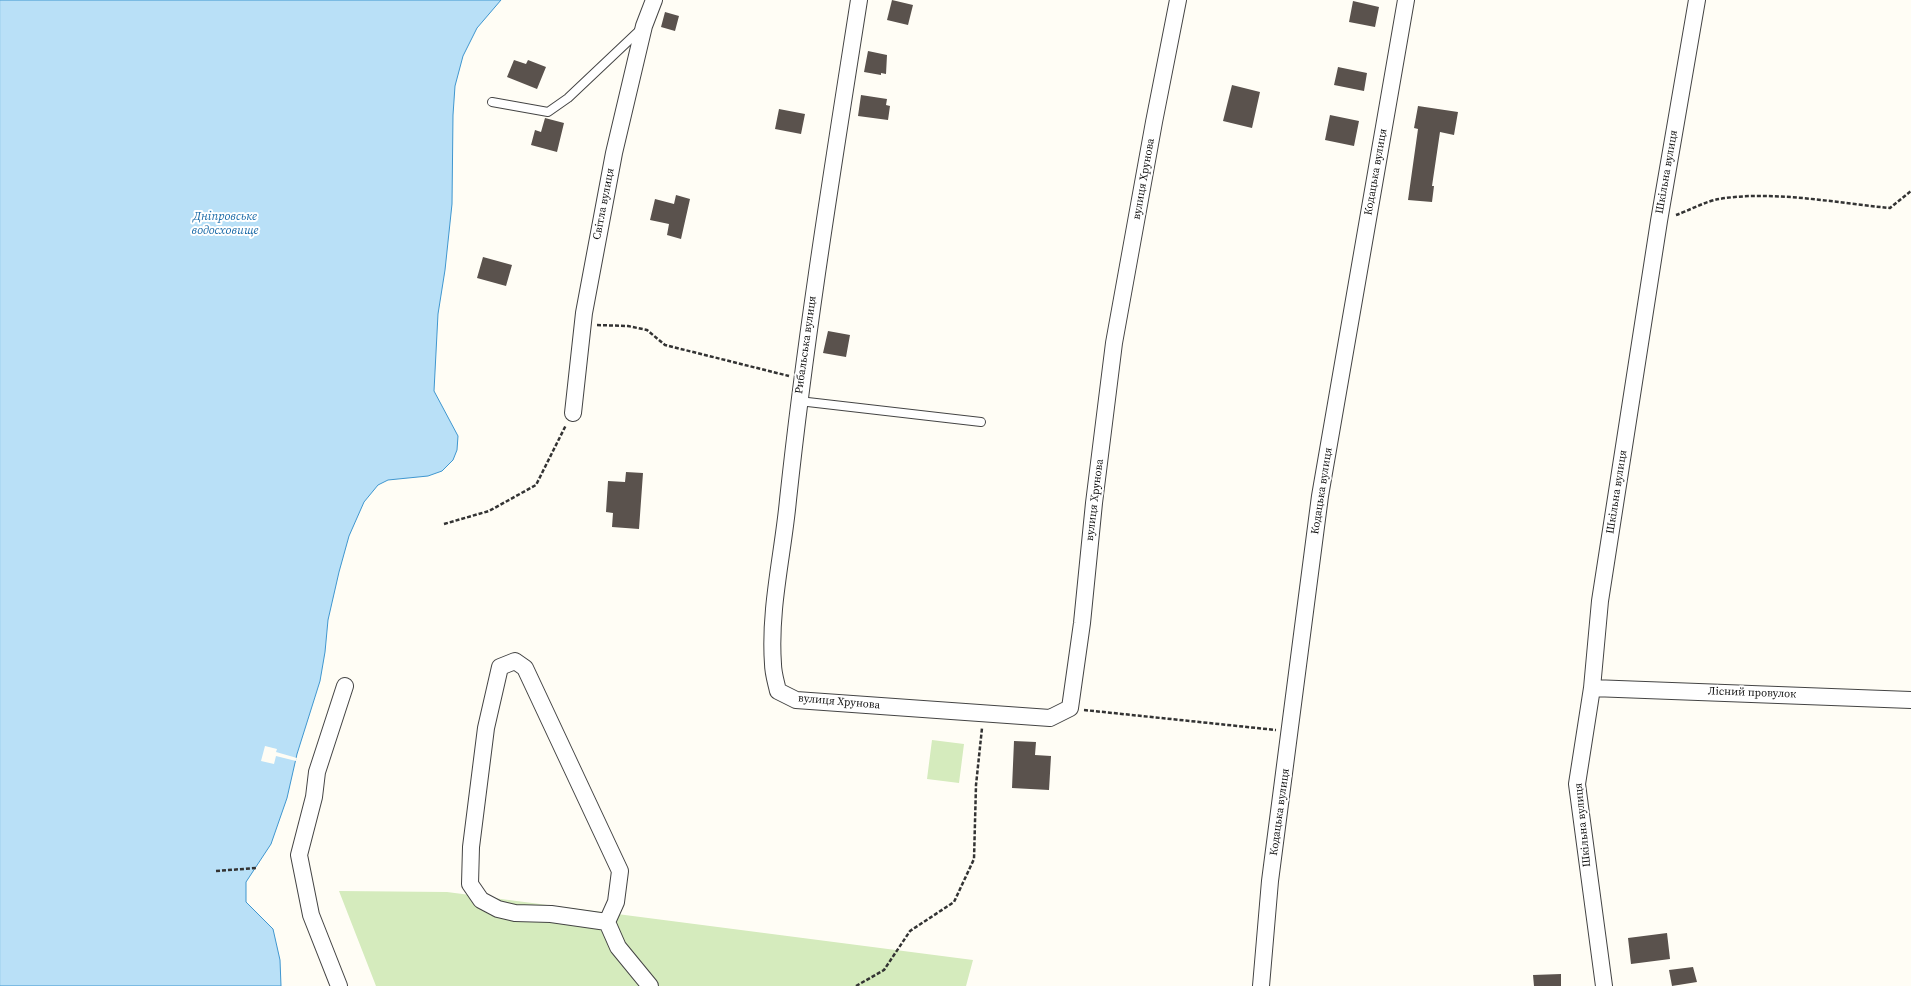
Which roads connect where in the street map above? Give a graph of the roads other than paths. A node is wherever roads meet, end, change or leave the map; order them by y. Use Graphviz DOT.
graph roads {
  1 [pos="654,0"];
  2 [pos="859,0"];
  3 [pos="1178,0"];
  4 [pos="1406,0"];
  5 [pos="1697,0"];
  6 [pos="644,26"];
  7 [pos="492,102"];
  8 [pos="799,401"];
  9 [pos="573,413"];
  10 [pos="981,422"];
  11 [pos="345,686"];
  12 [pos="1592,688"];
  13 [pos="778,691"];
  14 [pos="1911,700"];
  15 [pos="607,922"];
  16 [pos="339,986"];
  17 [pos="650,986"];
  18 [pos="1261,986"];
  19 [pos="1604,986"];
  1 -- 6 [label="street, Світла вулиця"];
  2 -- 8 [label="street, Рибальська вулиця"];
  3 -- 13 [label="street, вулиця Хрунова"];
  4 -- 18 [label="street, Кодацька вулиця"];
  5 -- 12 [label="street, Шкільна вулиця"];
  6 -- 7 [label="lane"];
  6 -- 9 [label="street, Світла вулиця"];
  8 -- 10 [label="lane"];
  8 -- 13 [label="street, Рибальська вулиця"];
  11 -- 16 [label="street"];
  12 -- 14 [label="street, Лісний провулок"];
  12 -- 19 [label="street, Шкільна вулиця"];
  15 -- 15 [label="street"];
  15 -- 17 [label="street"];
}
